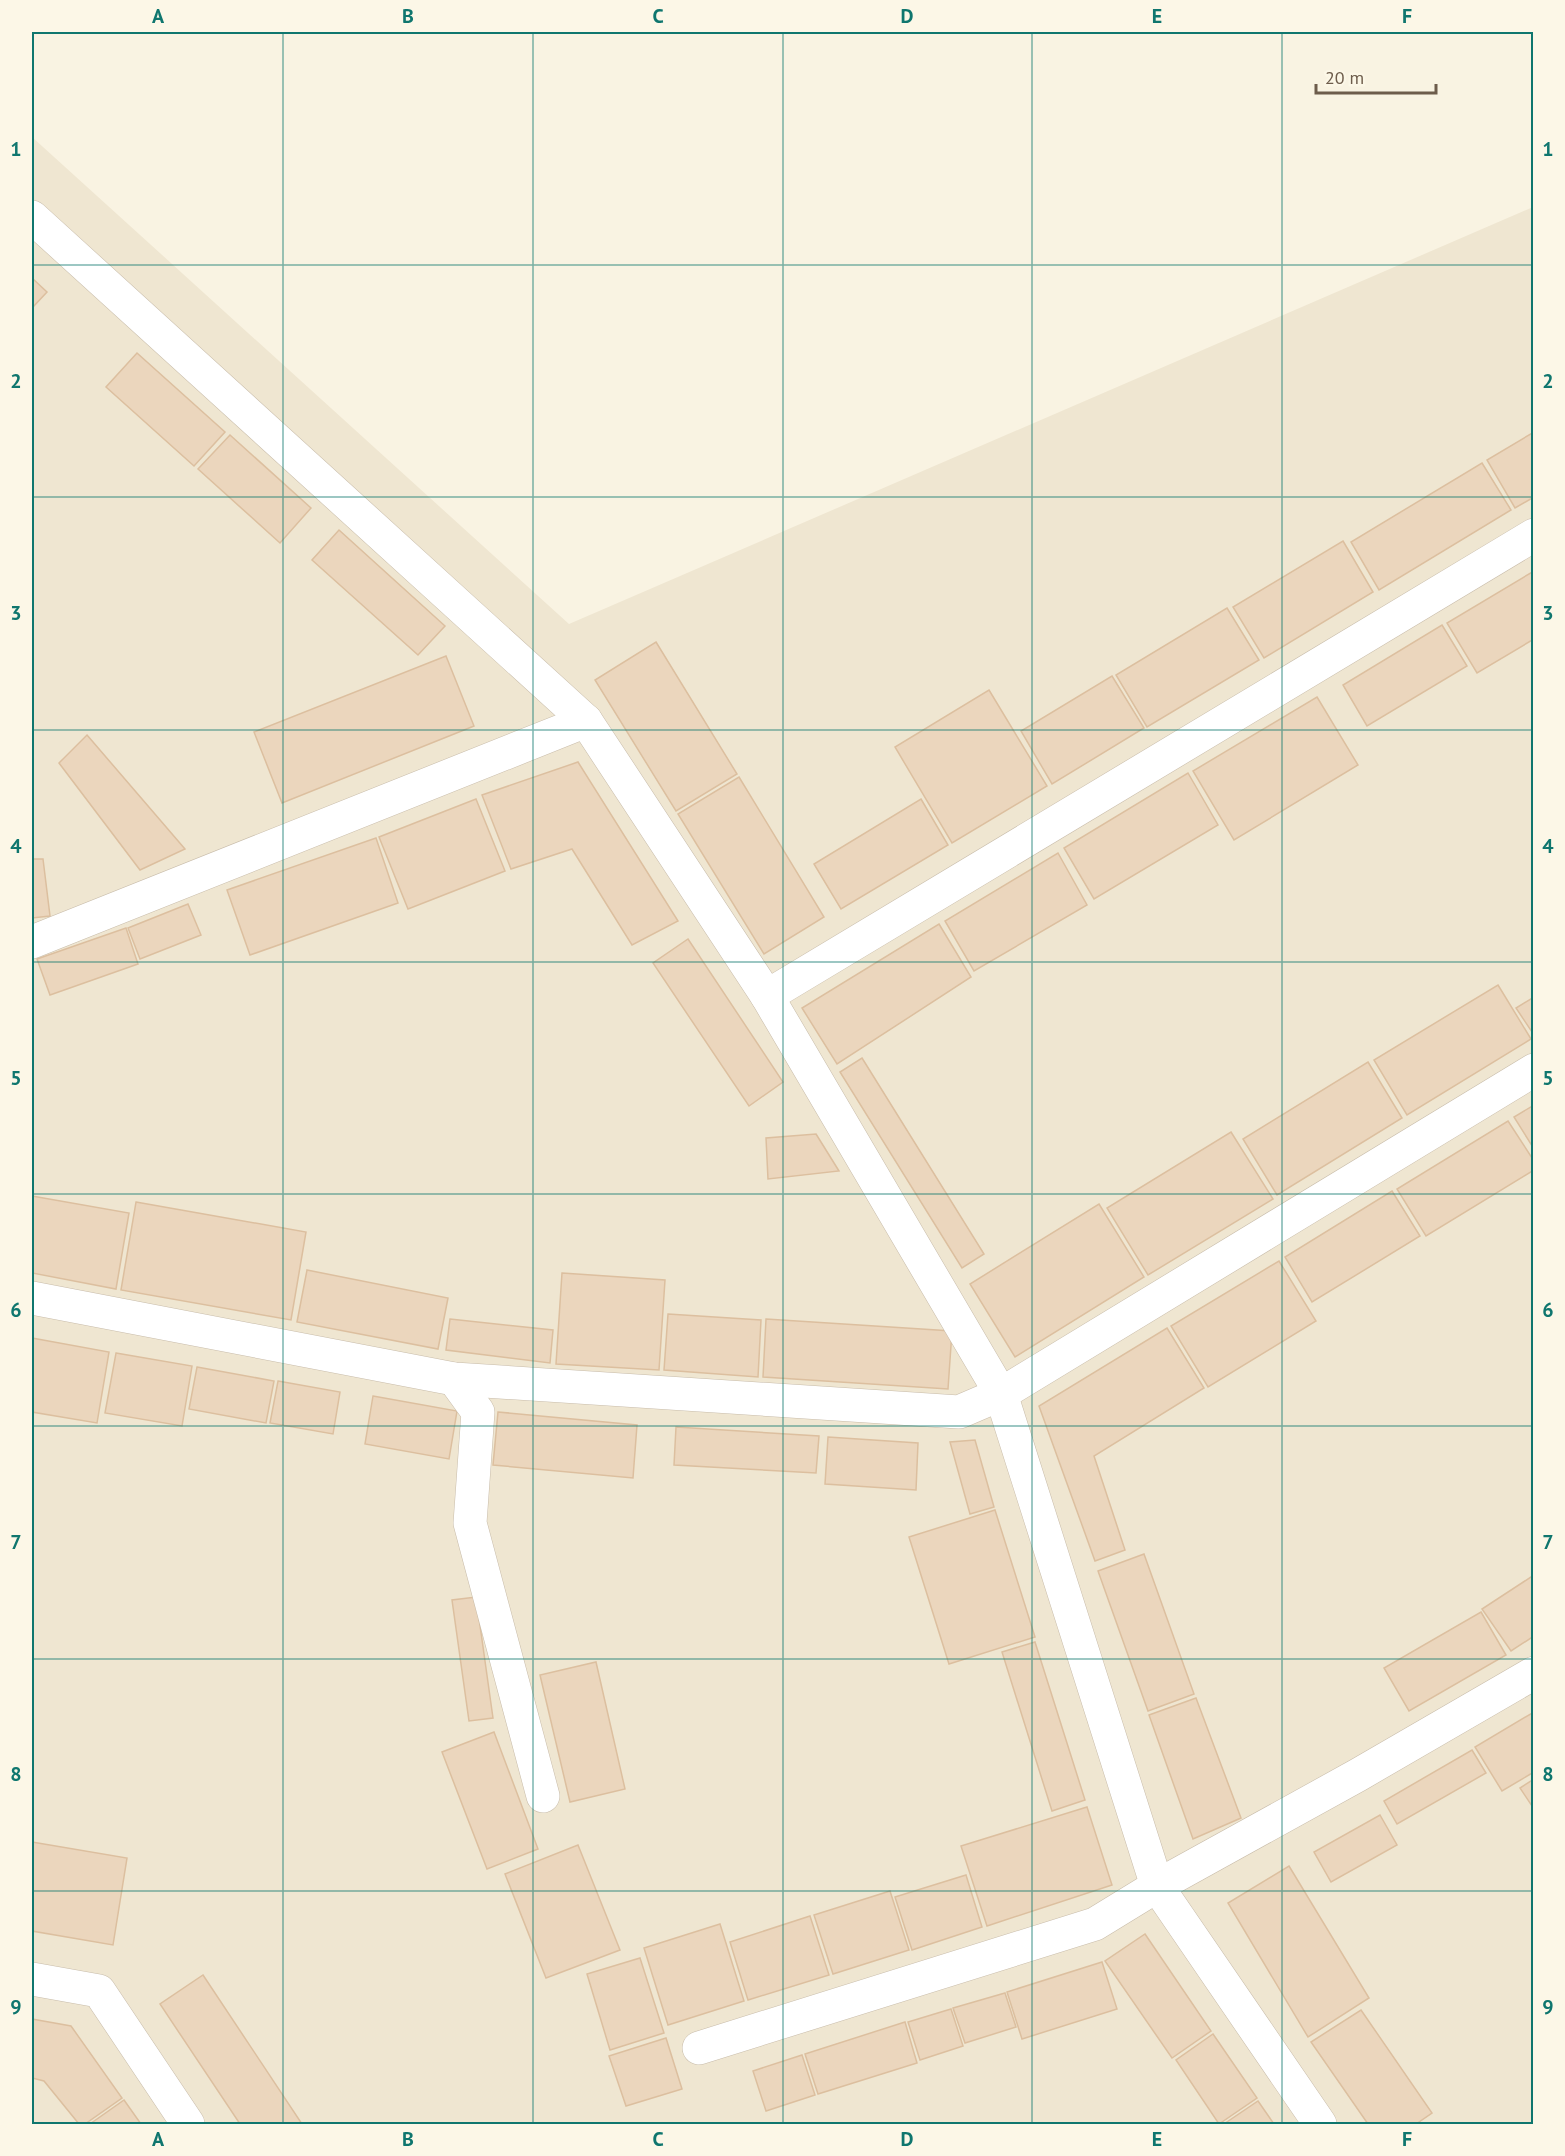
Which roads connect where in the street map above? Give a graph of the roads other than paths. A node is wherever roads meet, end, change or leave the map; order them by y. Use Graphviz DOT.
graph roads {
  1 [pos="32,217"];
  2 [pos="1533,535"];
  3 [pos="586,721"];
  4 [pos="32,942"];
  5 [pos="767,996"];
  6 [pos="1533,1070"];
  7 [pos="32,1298"];
  8 [pos="454,1379"];
  9 [pos="1001,1394"];
  10 [pos="1533,1673"];
  11 [pos="543,1796"];
  12 [pos="1157,1886"];
  13 [pos="32,1979"];
  14 [pos="699,2048"];
  15 [pos="188,2124"];
  16 [pos="1320,2124"];
  1 -- 3 [label="street"];
  2 -- 5 [label="street"];
  3 -- 4 [label="street"];
  3 -- 5 [label="street"];
  5 -- 9 [label="street"];
  6 -- 9 [label="street"];
  7 -- 8 [label="street"];
  8 -- 9 [label="street"];
  8 -- 11 [label="street"];
  9 -- 12 [label="street"];
  10 -- 12 [label="street"];
  12 -- 14 [label="street"];
  12 -- 16 [label="street"];
  13 -- 15 [label="street"];
}
